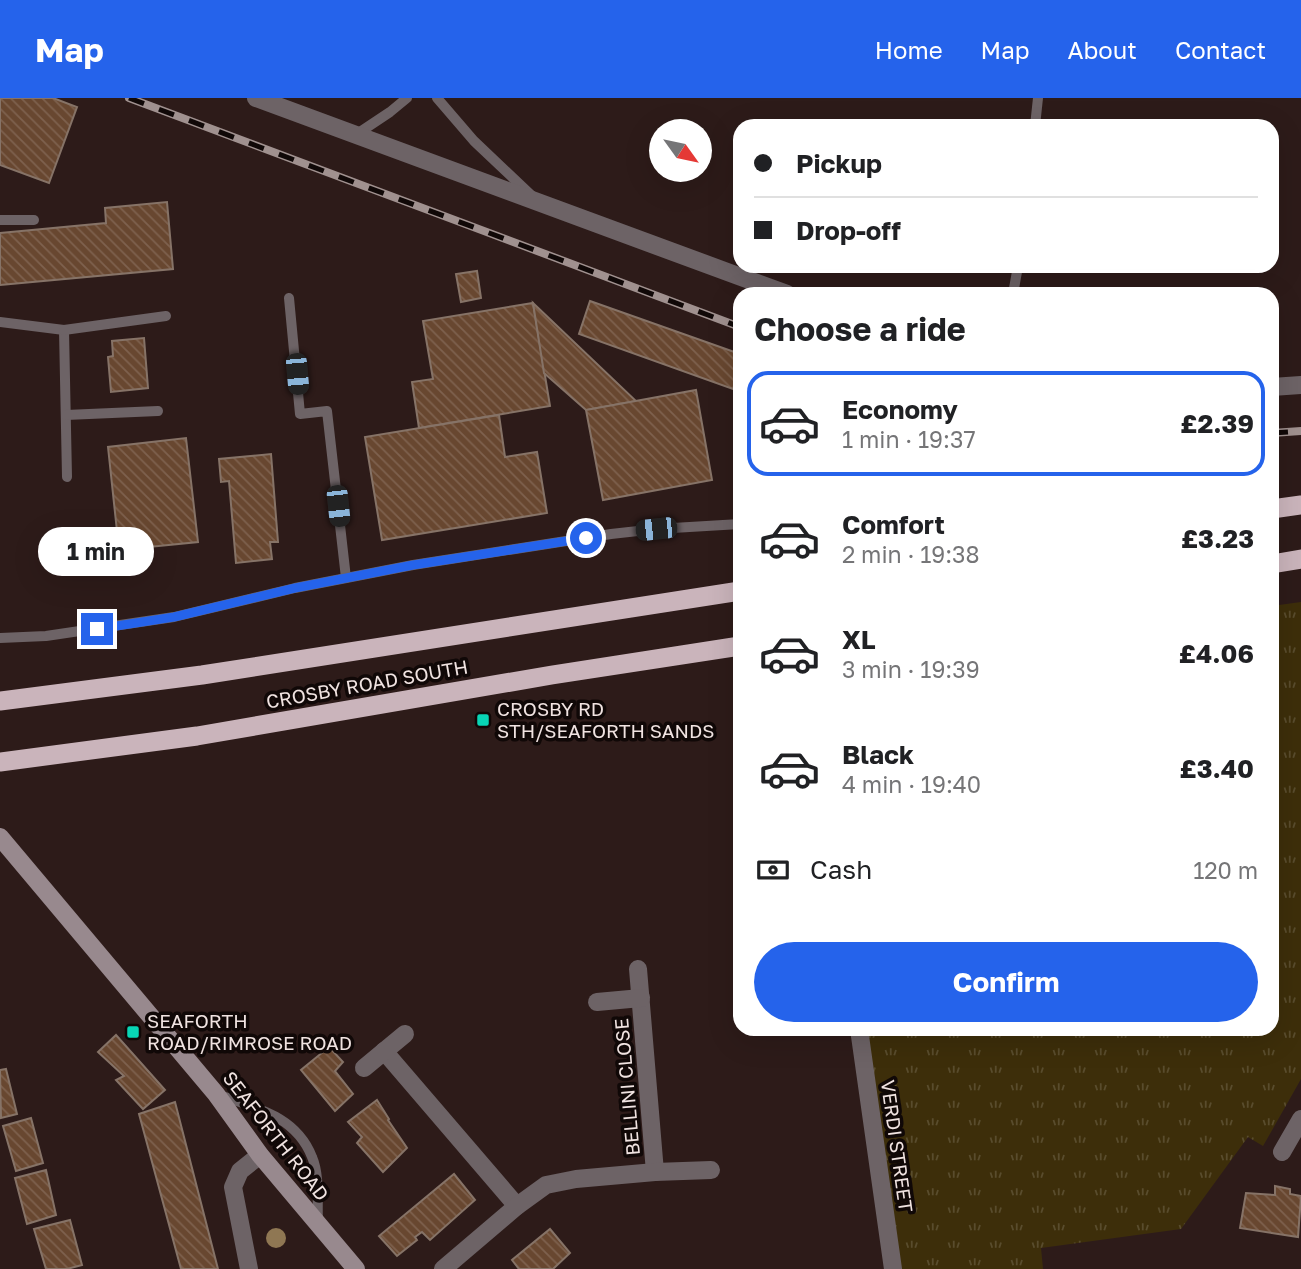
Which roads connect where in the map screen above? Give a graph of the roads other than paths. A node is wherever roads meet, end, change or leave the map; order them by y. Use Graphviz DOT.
graph roads {
  1 [pos="256,98"];
  2 [pos="407,98"];
  3 [pos="437,98"];
  4 [pos="1038,98"];
  5 [pos="1036,119"];
  6 [pos="357,134"];
  7 [pos="538,201"];
  8 [pos="0,220"];
  9 [pos="34,220"];
  10 [pos="768,287"];
  11 [pos="289,298"];
  12 [pos="166,316"];
  13 [pos="0,322"];
  14 [pos="64,330"];
  15 [pos="1301,385"];
  16 [pos="1279,387"];
  17 [pos="158,411"];
  18 [pos="66,415"];
  19 [pos="67,477"];
  20 [pos="1301,505"];
  21 [pos="1279,508"];
  22 [pos="733,524"];
  23 [pos="1301,559"];
  24 [pos="1279,563"];
  25 [pos="346,578"];
  26 [pos="733,592"];
  27 [pos="0,638"];
  28 [pos="733,647"];
  29 [pos="0,701"];
  30 [pos="0,762"];
  31 [pos="0,837"];
  32 [pos="638,969"];
  33 [pos="641,998"];
  34 [pos="597,1002"];
  35 [pos="405,1034"];
  36 [pos="860,1036"];
  37 [pos="384,1051"];
  38 [pos="364,1068"];
  39 [pos="216,1094"];
  40 [pos="1301,1120"];
  41 [pos="1282,1152"];
  42 [pos="260,1155"];
  43 [pos="711,1170"];
  44 [pos="655,1172"];
  45 [pos="517,1206"];
  46 [pos="318,1223"];
  47 [pos="249,1269"];
  48 [pos="356,1269"];
  49 [pos="443,1269"];
  50 [pos="893,1269"];
  1 -- 6 [label="street"];
  2 -- 6 [label="lane"];
  3 -- 7 [label="lane"];
  4 -- 5 [label="lane"];
  6 -- 7 [label="street"];
  7 -- 10 [label="street"];
  8 -- 9 [label="lane"];
  11 -- 25 [label="lane"];
  12 -- 14 [label="lane"];
  13 -- 14 [label="lane"];
  14 -- 18 [label="lane"];
  15 -- 16 [label="street"];
  17 -- 18 [label="lane"];
  18 -- 19 [label="lane"];
  20 -- 21 [label="highway"];
  22 -- 25 [label="lane"];
  23 -- 24 [label="highway"];
  25 -- 27 [label="lane"];
  26 -- 29 [label="highway, CROSBY ROAD SOUTH"];
  28 -- 30 [label="highway, CROSBY ROAD SOUTH"];
  31 -- 39 [label="main road, SEAFORTH ROAD"];
  32 -- 33 [label="street, BELLINI CLOSE"];
  33 -- 34 [label="street, BELLINI CLOSE"];
  33 -- 44 [label="street, BELLINI CLOSE"];
  35 -- 37 [label="street"];
  36 -- 50 [label="street, VERDI STREET"];
  37 -- 38 [label="street"];
  37 -- 45 [label="street"];
  39 -- 42 [label="main road, SEAFORTH ROAD"];
  39 -- 46 [label="lane"];
  40 -- 41 [label="street"];
  42 -- 46 [label="main road, SEAFORTH ROAD"];
  42 -- 47 [label="street"];
  43 -- 44 [label="street, BELLINI CLOSE"];
  44 -- 45 [label="street, BELLINI CLOSE"];
  45 -- 49 [label="street, BELLINI CLOSE"];
  46 -- 48 [label="main road, SEAFORTH ROAD"];
}
